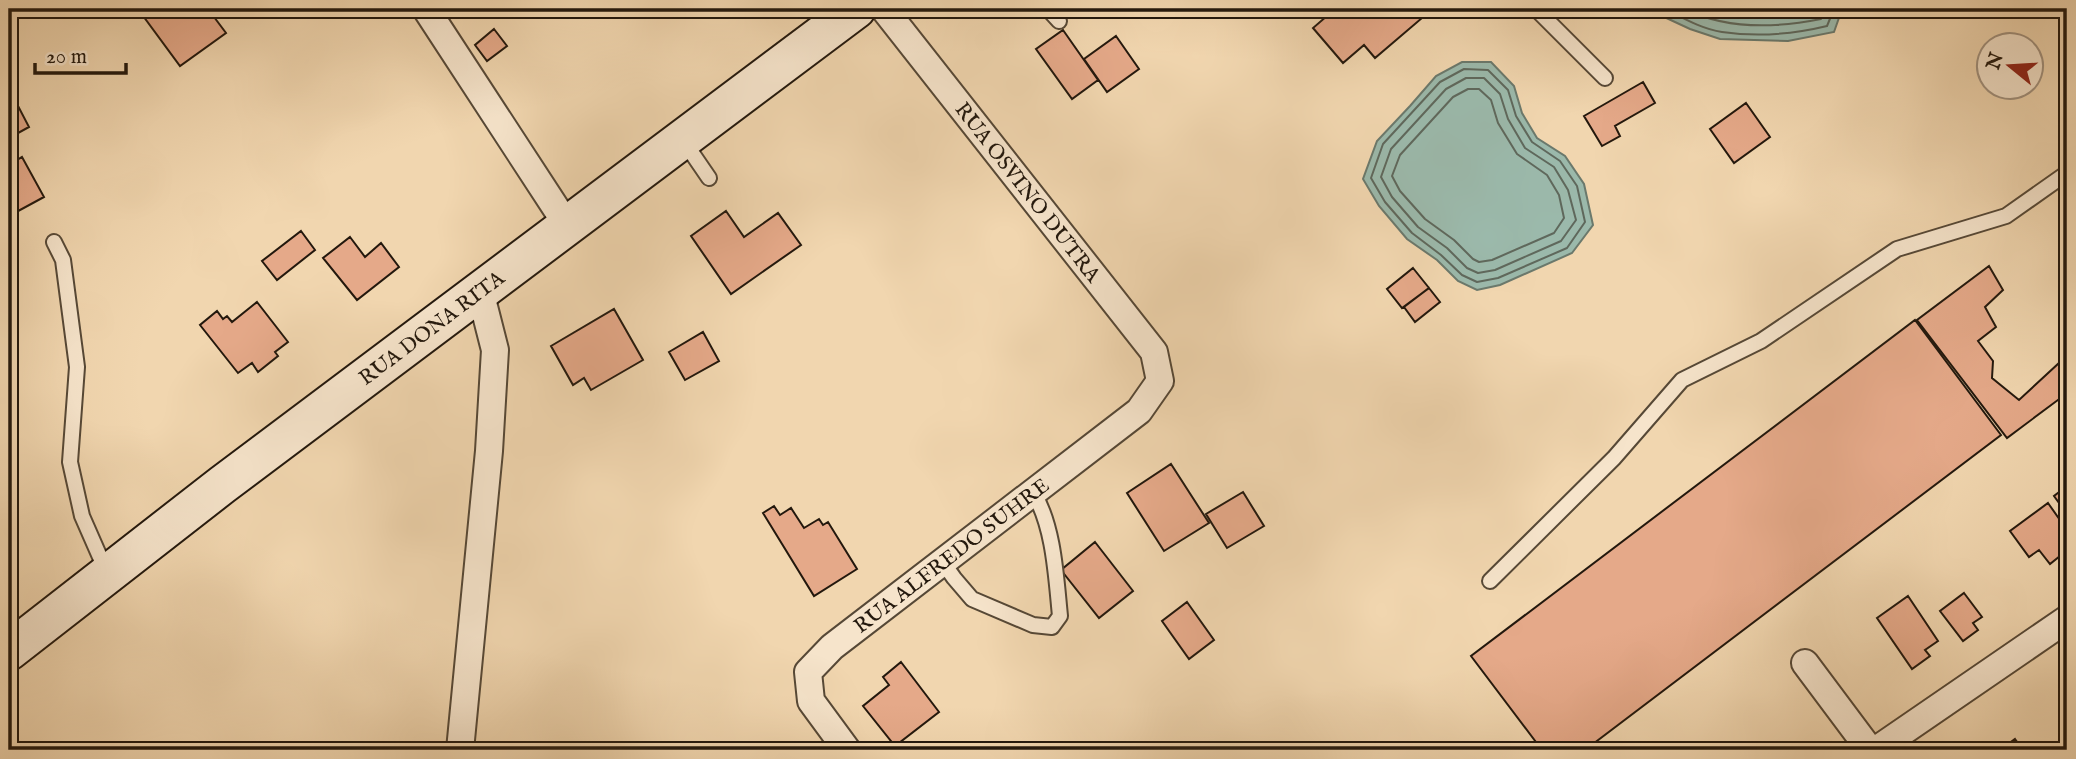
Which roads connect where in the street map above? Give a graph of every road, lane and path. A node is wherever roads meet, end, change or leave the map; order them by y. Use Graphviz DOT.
graph roads {
  1 [pos="426,9"];
  2 [pos="856,9"];
  3 [pos="884,9"];
  4 [pos="1048,9"];
  5 [pos="1536,9"];
  6 [pos="1059,21"];
  7 [pos="1605,78"];
  8 [pos="682,139"];
  9 [pos="2067,173"];
  10 [pos="709,178"];
  11 [pos="567,225"];
  12 [pos="54,243"];
  13 [pos="480,291"];
  14 [pos="1160,381"];
  15 [pos="1033,492"];
  16 [pos="942,561"];
  17 [pos="108,574"];
  18 [pos="1490,580"];
  19 [pos="2067,619"];
  20 [pos="9,651"];
  21 [pos="1805,663"];
  22 [pos="460,750"];
  23 [pos="847,750"];
  24 [pos="1870,750"];
  25 [pos="1876,750"];
  1 -- 11 [label="street"];
  2 -- 8 [label="main road, RUA DONA RITA"];
  3 -- 14 [label="street, RUA OSVINO DUTRA"];
  4 -- 6 [label="lane"];
  5 -- 7 [label="lane"];
  8 -- 10 [label="lane"];
  8 -- 11 [label="main road, RUA DONA RITA"];
  9 -- 18 [label="lane"];
  11 -- 13 [label="main road, RUA DONA RITA"];
  12 -- 17 [label="lane"];
  13 -- 17 [label="main road, RUA DONA RITA"];
  13 -- 22 [label="street"];
  14 -- 15 [label="street, RUA ALFREDO SUHRE"];
  15 -- 16 [label="street, RUA ALFREDO SUHRE"];
  15 -- 16 [label="lane"];
  16 -- 23 [label="street, RUA ALFREDO SUHRE"];
  17 -- 20 [label="main road, RUA DONA RITA"];
  19 -- 25 [label="street"];
  21 -- 24 [label="street"];
}
